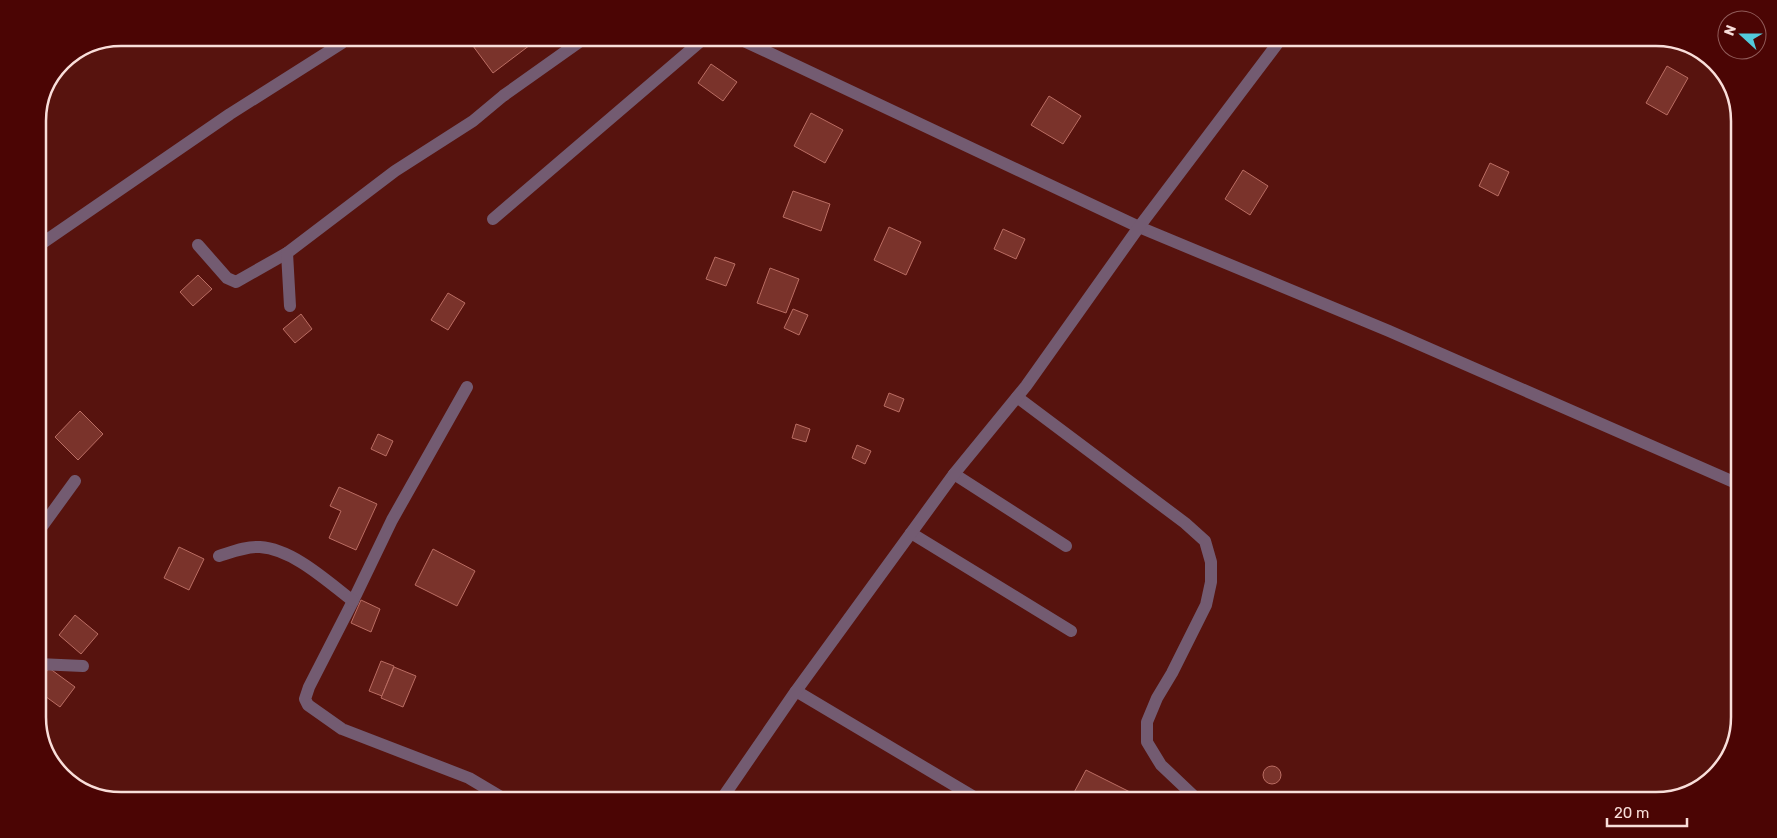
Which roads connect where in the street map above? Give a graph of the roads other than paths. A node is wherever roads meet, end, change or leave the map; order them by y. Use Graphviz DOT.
graph roads {
  1 [pos="337,46"];
  2 [pos="572,46"];
  3 [pos="695,46"];
  4 [pos="755,46"];
  5 [pos="1276,46"];
  6 [pos="493,219"];
  7 [pos="1139,227"];
  8 [pos="46,240"];
  9 [pos="198,245"];
  10 [pos="287,253"];
  11 [pos="290,306"];
  12 [pos="466,387"];
  13 [pos="1017,397"];
  14 [pos="954,474"];
  15 [pos="75,481"];
  16 [pos="1731,481"];
  17 [pos="46,521"];
  18 [pos="911,533"];
  19 [pos="1066,546"];
  20 [pos="219,556"];
  21 [pos="353,601"];
  22 [pos="1071,631"];
  23 [pos="46,664"];
  24 [pos="83,666"];
  25 [pos="796,691"];
  26 [pos="493,792"];
  27 [pos="727,792"];
  28 [pos="966,792"];
  29 [pos="1190,792"];
  1 -- 8 [label="street"];
  2 -- 10 [label="street"];
  3 -- 6 [label="street"];
  4 -- 7 [label="street"];
  5 -- 7 [label="street"];
  7 -- 13 [label="street"];
  7 -- 16 [label="street"];
  9 -- 10 [label="street"];
  10 -- 11 [label="street"];
  12 -- 21 [label="street"];
  13 -- 14 [label="street"];
  13 -- 29 [label="street"];
  14 -- 18 [label="street"];
  14 -- 19 [label="street"];
  15 -- 17 [label="street"];
  18 -- 22 [label="street"];
  18 -- 25 [label="street"];
  20 -- 21 [label="street"];
  21 -- 26 [label="street"];
  23 -- 24 [label="street"];
  25 -- 27 [label="street"];
  25 -- 28 [label="street"];
}
